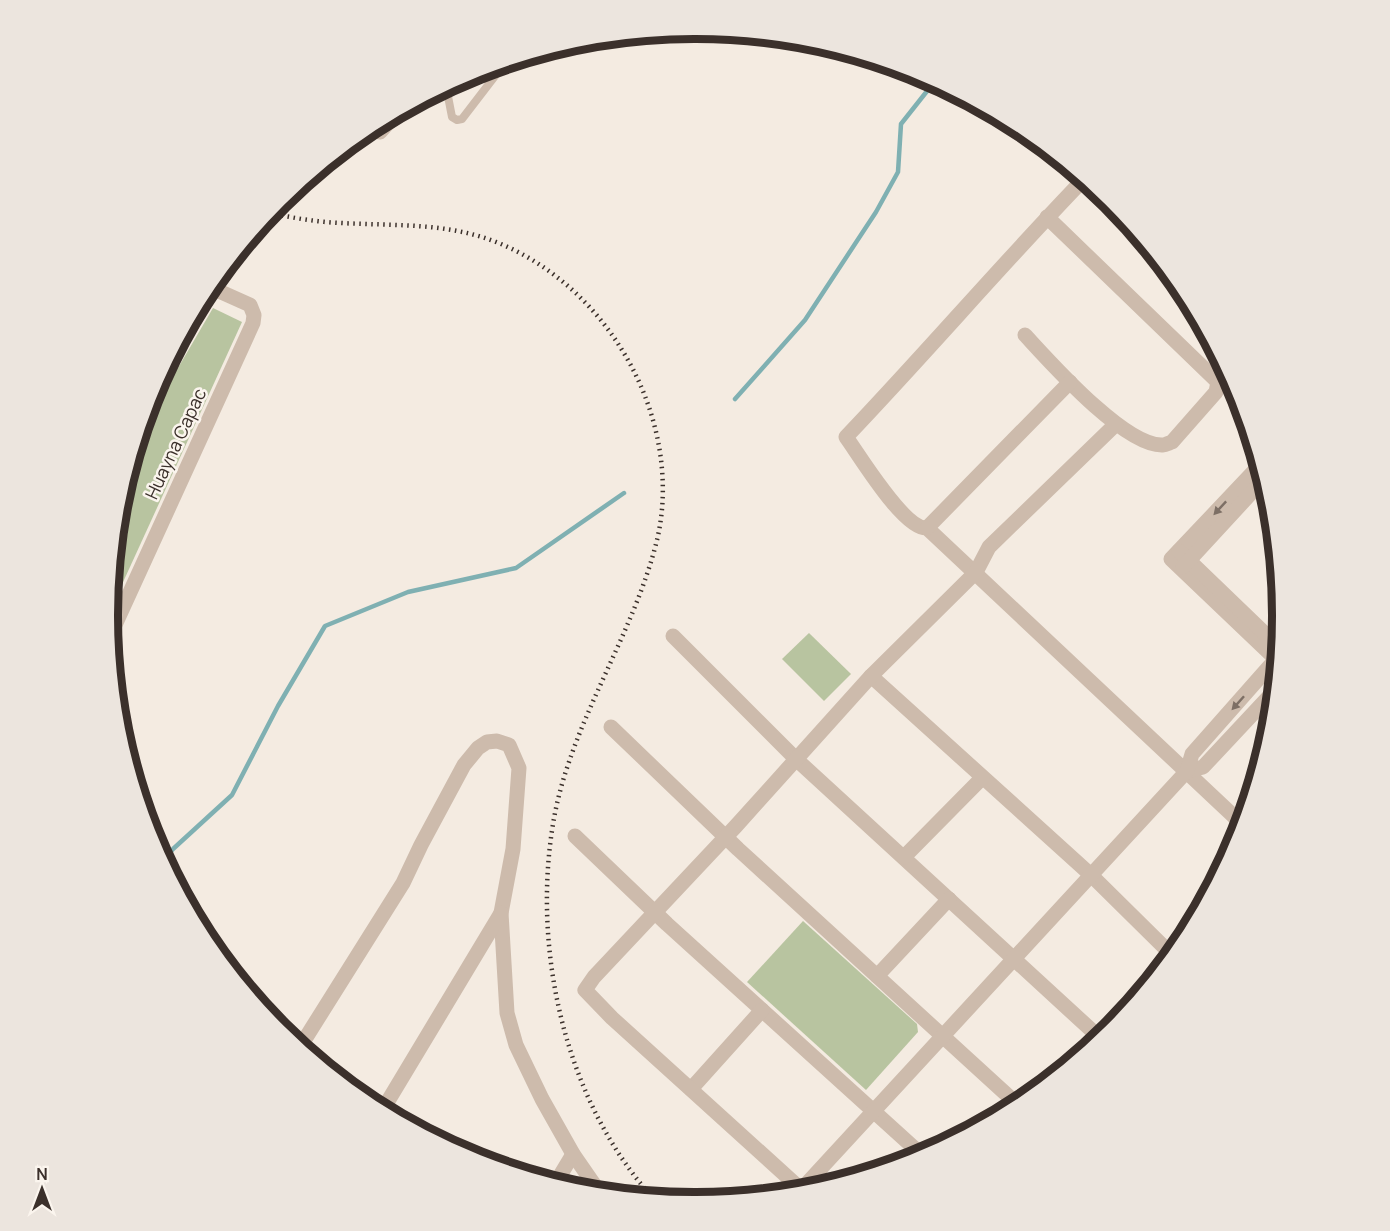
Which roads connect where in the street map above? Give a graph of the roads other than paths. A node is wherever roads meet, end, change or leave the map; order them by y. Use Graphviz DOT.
graph roads {
  1 [pos="496,75"];
  2 [pos="448,95"];
  3 [pos="1078,185"];
  4 [pos="1047,217"];
  5 [pos="219,291"];
  6 [pos="1025,335"];
  7 [pos="1218,373"];
  8 [pos="1221,380"];
  9 [pos="1070,382"];
  10 [pos="1116,424"];
  11 [pos="1254,473"];
  12 [pos="1256,487"];
  13 [pos="927,528"];
  14 [pos="1183,560"];
  15 [pos="976,572"];
  16 [pos="118,618"];
  17 [pos="673,636"];
  18 [pos="1270,648"];
  19 [pos="1269,664"];
  20 [pos="871,676"];
  21 [pos="1265,700"];
  22 [pos="611,727"];
  23 [pos="797,759"];
  24 [pos="1187,771"];
  25 [pos="982,778"];
  26 [pos="1235,817"];
  27 [pos="575,836"];
  28 [pos="726,838"];
  29 [pos="904,857"];
  30 [pos="1091,875"];
  31 [pos="949,899"];
  32 [pos="654,912"];
  33 [pos="501,913"];
  34 [pos="1165,948"];
  35 [pos="1014,960"];
  36 [pos="877,976"];
  37 [pos="762,1011"];
  38 [pos="1093,1032"];
  39 [pos="944,1037"];
  40 [pos="305,1039"];
  41 [pos="691,1089"];
  42 [pos="1010,1098"];
  43 [pos="387,1103"];
  44 [pos="874,1111"];
  45 [pos="914,1149"];
  46 [pos="573,1154"];
  47 [pos="560,1175"];
  48 [pos="812,1180"];
  49 [pos="593,1183"];
  50 [pos="794,1183"];
  1 -- 2 [label="lane"];
  3 -- 4 [label="street"];
  4 -- 7 [label="street"];
  4 -- 13 [label="street"];
  5 -- 16 [label="street, Huayna Capac"];
  6 -- 9 [label="street"];
  8 -- 10 [label="street"];
  9 -- 10 [label="street"];
  9 -- 13 [label="street"];
  10 -- 15 [label="street"];
  11 -- 14 [label="street, one-way"];
  12 -- 14 [label="street"];
  13 -- 15 [label="street"];
  14 -- 18 [label="street"];
  15 -- 20 [label="street"];
  15 -- 24 [label="street"];
  17 -- 23 [label="street"];
  19 -- 24 [label="street, one-way"];
  20 -- 23 [label="street"];
  20 -- 25 [label="street"];
  21 -- 24 [label="street"];
  22 -- 28 [label="street"];
  23 -- 28 [label="street"];
  23 -- 29 [label="street"];
  24 -- 26 [label="street"];
  24 -- 30 [label="street"];
  25 -- 29 [label="street"];
  25 -- 30 [label="street"];
  27 -- 32 [label="street"];
  28 -- 32 [label="street"];
  28 -- 36 [label="street"];
  29 -- 31 [label="street"];
  30 -- 34 [label="street"];
  30 -- 35 [label="street"];
  31 -- 35 [label="street"];
  31 -- 36 [label="street"];
  32 -- 37 [label="street"];
  32 -- 41 [label="street"];
  33 -- 40 [label="street"];
  33 -- 43 [label="street"];
  33 -- 46 [label="street"];
  35 -- 38 [label="street"];
  35 -- 39 [label="street"];
  36 -- 39 [label="street"];
  37 -- 41 [label="street"];
  37 -- 44 [label="street"];
  39 -- 42 [label="street"];
  39 -- 44 [label="street"];
  41 -- 50 [label="street"];
  44 -- 45 [label="street"];
  44 -- 48 [label="street"];
  46 -- 47 [label="street"];
  46 -- 49 [label="street"];
}
